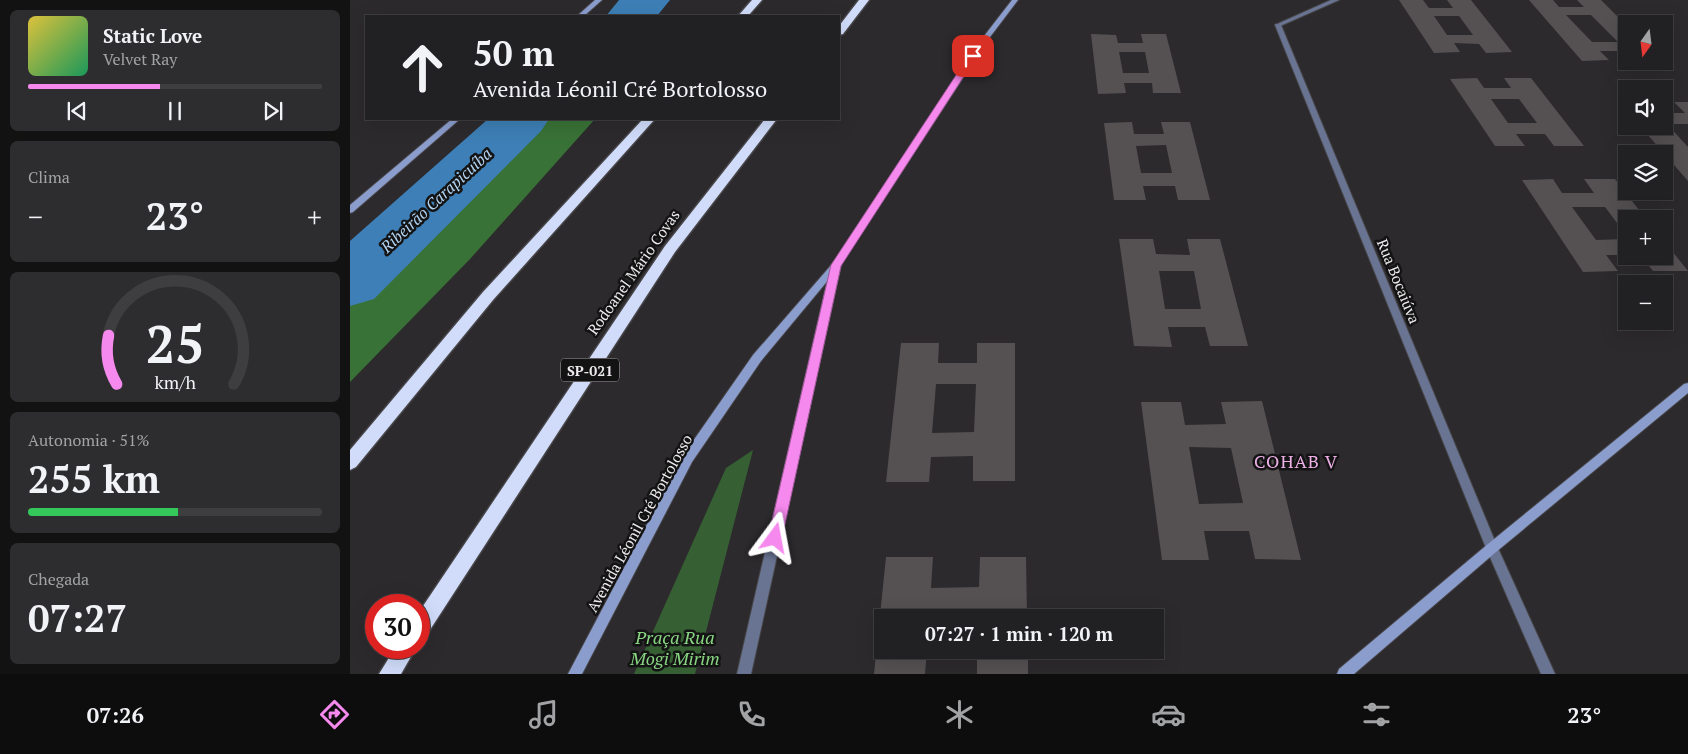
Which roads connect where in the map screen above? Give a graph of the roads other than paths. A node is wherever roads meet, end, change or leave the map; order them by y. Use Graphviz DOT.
graph roads {
  1 [pos="599,0"];
  2 [pos="757,0"];
  3 [pos="864,0"];
  4 [pos="1015,0"];
  5 [pos="1336,0"];
  6 [pos="581,15"];
  7 [pos="743,15"];
  8 [pos="840,31"];
  9 [pos="455,120"];
  10 [pos="648,120"];
  11 [pos="770,120"];
  12 [pos="350,210"];
  13 [pos="836,265"];
  14 [pos="1688,387"];
  15 [pos="350,462"];
  16 [pos="1492,548"];
  17 [pos="430,612"];
  18 [pos="399,659"];
  19 [pos="389,674"];
  20 [pos="575,674"];
  21 [pos="744,674"];
  22 [pos="1344,674"];
  23 [pos="1548,674"];
  1 -- 6 [label="main road"];
  2 -- 7 [label="highway"];
  3 -- 8 [label="highway"];
  4 -- 13 [label="main road, Avenida Léonil Cré Bortolosso"];
  5 -- 16 [label="street, Rua Bocaiúva"];
  9 -- 12 [label="main road"];
  10 -- 15 [label="highway"];
  11 -- 17 [label="highway, Rodoanel Mário Covas / SP-021"];
  13 -- 20 [label="main road, Avenida Léonil Cré Bortolosso"];
  13 -- 21 [label="street"];
  14 -- 16 [label="main road"];
  16 -- 22 [label="main road"];
  16 -- 23 [label="street, Rua Bocaiúva"];
  18 -- 19 [label="highway"];
}
